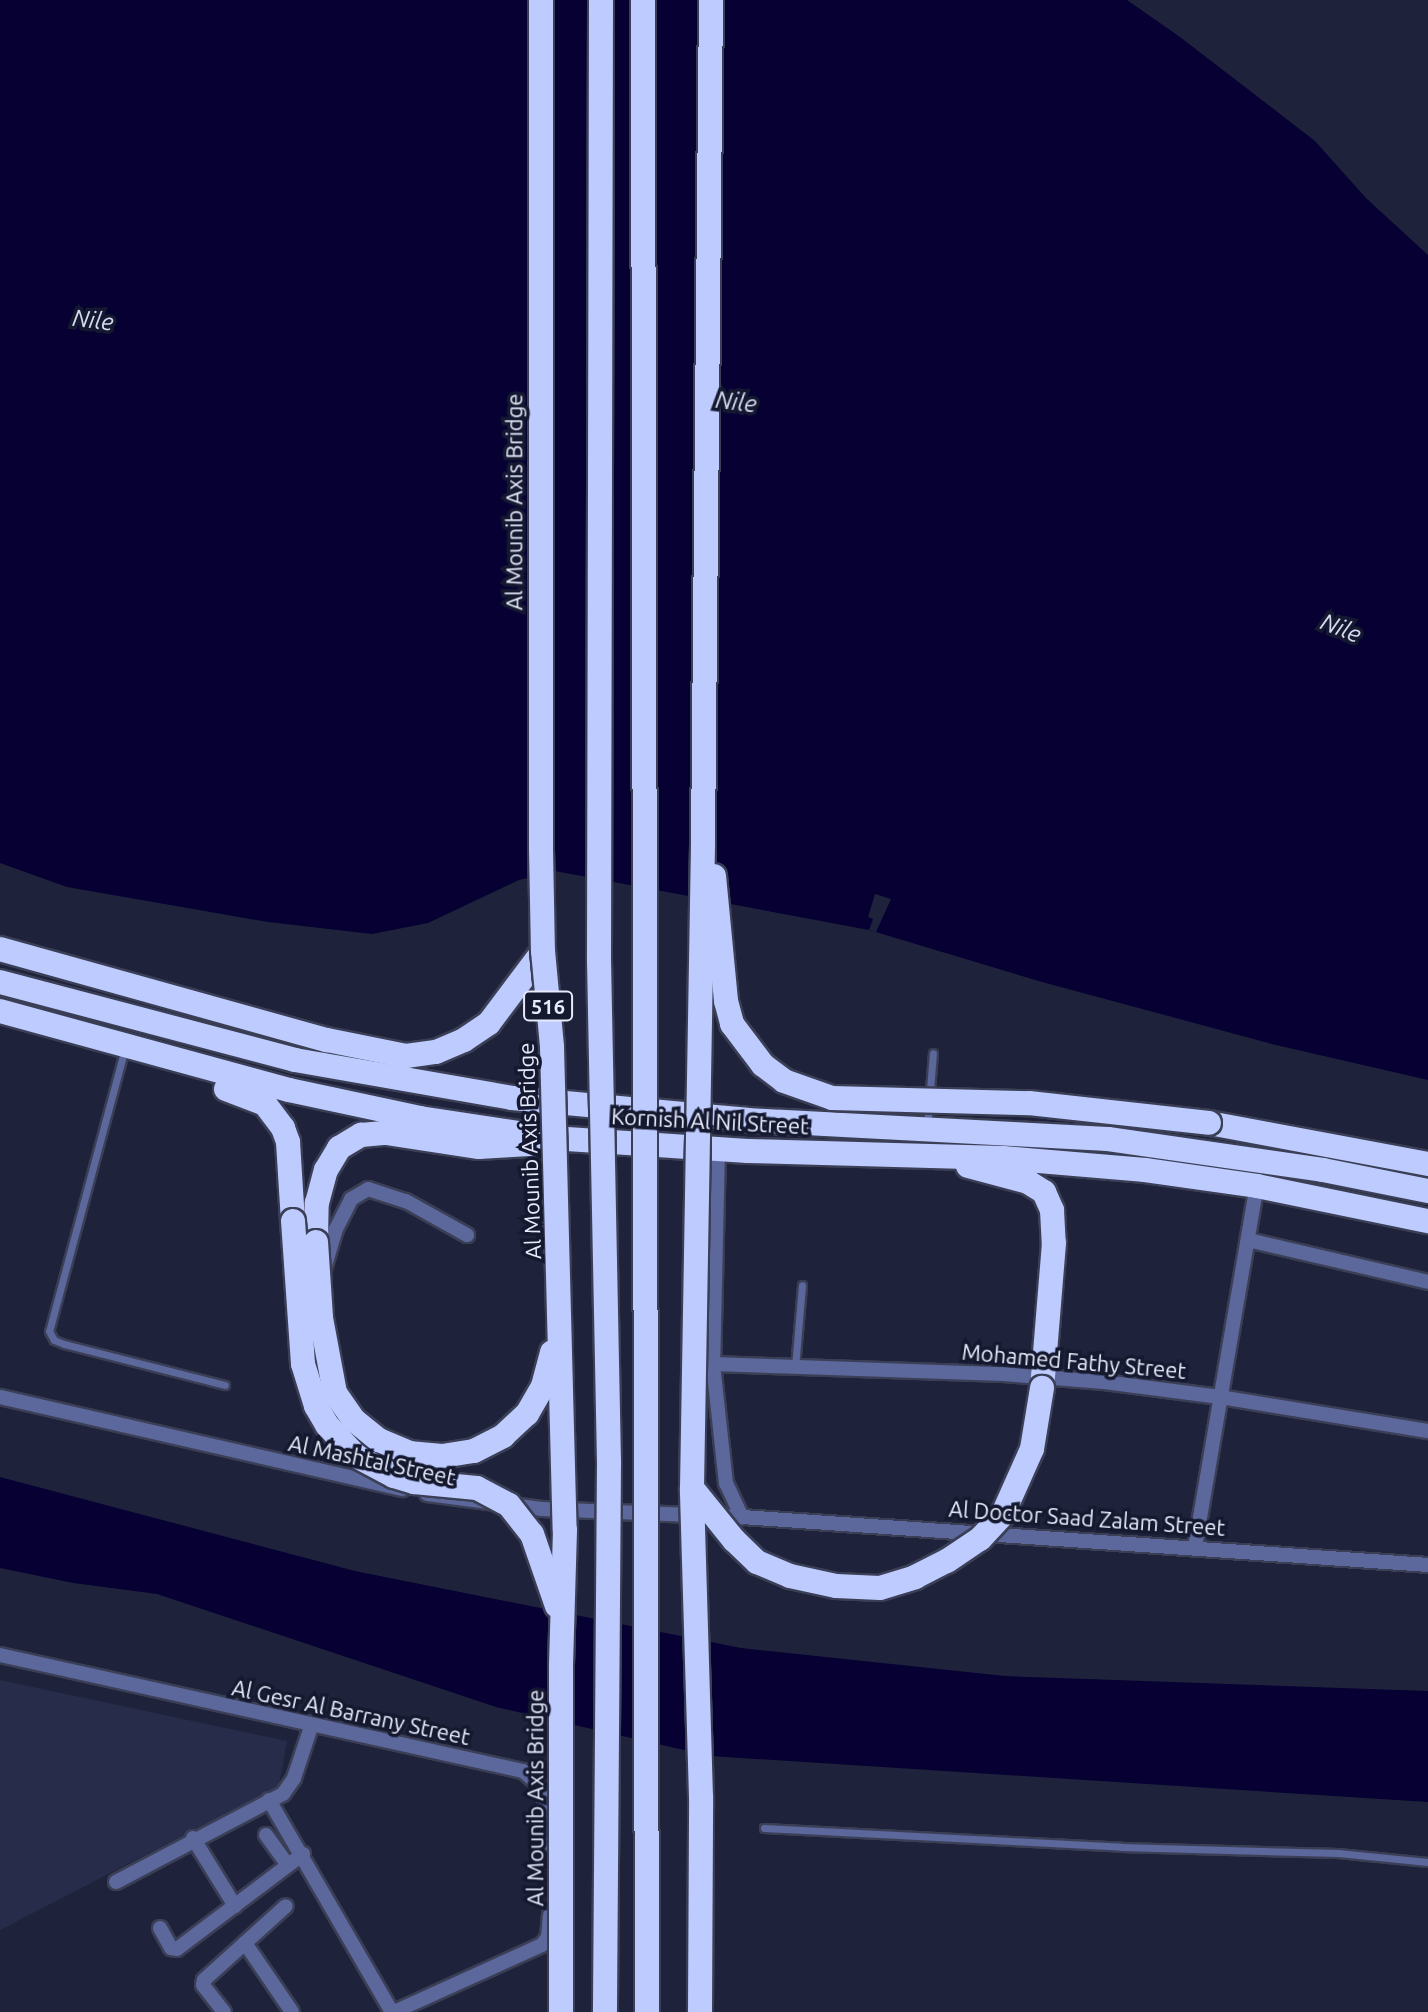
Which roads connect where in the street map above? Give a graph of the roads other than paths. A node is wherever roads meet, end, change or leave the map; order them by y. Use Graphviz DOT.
graph roads {
  1 [pos="541,0"];
  2 [pos="601,0"];
  3 [pos="643,0"];
  4 [pos="711,0"];
  5 [pos="703,844"];
  6 [pos="543,951"];
  7 [pos="10,952"];
  8 [pos="0,982"];
  9 [pos="0,1011"];
  10 [pos="130,1046"];
  11 [pos="933,1053"];
  12 [pos="927,1130"];
  13 [pos="552,1138"];
  14 [pos="718,1150"];
  15 [pos="927,1155"];
  16 [pos="1428,1164"];
  17 [pos="1257,1186"];
  18 [pos="1428,1191"];
  19 [pos="1428,1221"];
  20 [pos="467,1235"];
  21 [pos="1248,1240"];
  22 [pos="1428,1282"];
  23 [pos="802,1285"];
  24 [pos="560,1290"];
  25 [pos="713,1364"];
  26 [pos="795,1367"];
  27 [pos="1043,1383"];
  28 [pos="225,1385"];
  29 [pos="0,1397"];
  30 [pos="1220,1397"];
  31 [pos="1428,1431"];
  32 [pos="390,1486"];
  33 [pos="692,1488"];
  34 [pos="742,1517"];
  35 [pos="1195,1547"];
  36 [pos="1428,1565"];
  37 [pos="561,1619"];
  38 [pos="0,1655"];
  39 [pos="311,1727"];
  40 [pos="269,1800"];
  41 [pos="764,1828"];
  42 [pos="266,1835"];
  43 [pos="193,1838"];
  44 [pos="303,1854"];
  45 [pos="1428,1862"];
  46 [pos="288,1865"];
  47 [pos="116,1882"];
  48 [pos="235,1906"];
  49 [pos="286,1906"];
  50 [pos="160,1928"];
  51 [pos="245,1943"];
  52 [pos="224,2012"];
  53 [pos="292,2012"];
  54 [pos="393,2012"];
  55 [pos="561,2012"];
  56 [pos="605,2012"];
  57 [pos="647,2012"];
  58 [pos="700,2012"];
  1 -- 6 [label="highway, Al Mounib Axis Bridge / 516, bridge"];
  2 -- 56 [label="highway, 516, bridge"];
  3 -- 57 [label="highway, bridge"];
  4 -- 5 [label="highway, bridge"];
  5 -- 16 [label="highway, bridge"];
  5 -- 33 [label="highway, bridge"];
  6 -- 7 [label="highway"];
  6 -- 24 [label="highway, Al Mounib Axis Bridge / 516, bridge"];
  8 -- 12 [label="highway, Kornish Al Nil Street"];
  9 -- 10 [label="highway, Kornish Al Nil Street"];
  10 -- 13 [label="highway, Kornish Al Nil Street"];
  10 -- 28 [label="lane"];
  10 -- 37 [label="highway, bridge"];
  11 -- 12 [label="lane"];
  12 -- 18 [label="highway, Kornish Al Nil Street"];
  13 -- 14 [label="highway, Kornish Al Nil Street"];
  13 -- 24 [label="highway, bridge"];
  14 -- 15 [label="highway, Kornish Al Nil Street"];
  14 -- 25 [label="street"];
  15 -- 17 [label="highway, Kornish Al Nil Street"];
  15 -- 27 [label="highway"];
  17 -- 19 [label="highway, Kornish Al Nil Street"];
  17 -- 21 [label="street"];
  20 -- 32 [label="street"];
  21 -- 22 [label="street"];
  21 -- 30 [label="street"];
  23 -- 26 [label="lane"];
  24 -- 37 [label="highway, Al Mounib Axis Bridge / 516, bridge"];
  25 -- 26 [label="street, Mohamed Fathy Street"];
  25 -- 34 [label="street"];
  26 -- 27 [label="street, Mohamed Fathy Street"];
  27 -- 30 [label="street, Mohamed Fathy Street"];
  27 -- 33 [label="highway, bridge"];
  29 -- 32 [label="street, Al Mashtal Street"];
  30 -- 31 [label="street, Mohamed Fathy Street"];
  30 -- 35 [label="street"];
  32 -- 34 [label="street, Al Mashtal Street"];
  33 -- 58 [label="highway, bridge"];
  34 -- 35 [label="street, Al Doctor Saad Zalam Street"];
  35 -- 36 [label="street, Al Doctor Saad Zalam Street"];
  37 -- 55 [label="highway, Al Mounib Axis Bridge / 516, bridge"];
  38 -- 39 [label="street, Al Gesr Al Barrany Street"];
  39 -- 40 [label="street"];
  39 -- 54 [label="street, Al Gesr Al Barrany Street"];
  40 -- 43 [label="street"];
  40 -- 44 [label="street"];
  41 -- 45 [label="lane"];
  42 -- 46 [label="street"];
  43 -- 47 [label="street"];
  43 -- 48 [label="street"];
  44 -- 46 [label="street"];
  44 -- 54 [label="street"];
  46 -- 48 [label="street"];
  48 -- 50 [label="street"];
  49 -- 51 [label="street"];
  51 -- 52 [label="street"];
  51 -- 53 [label="street"];
}
